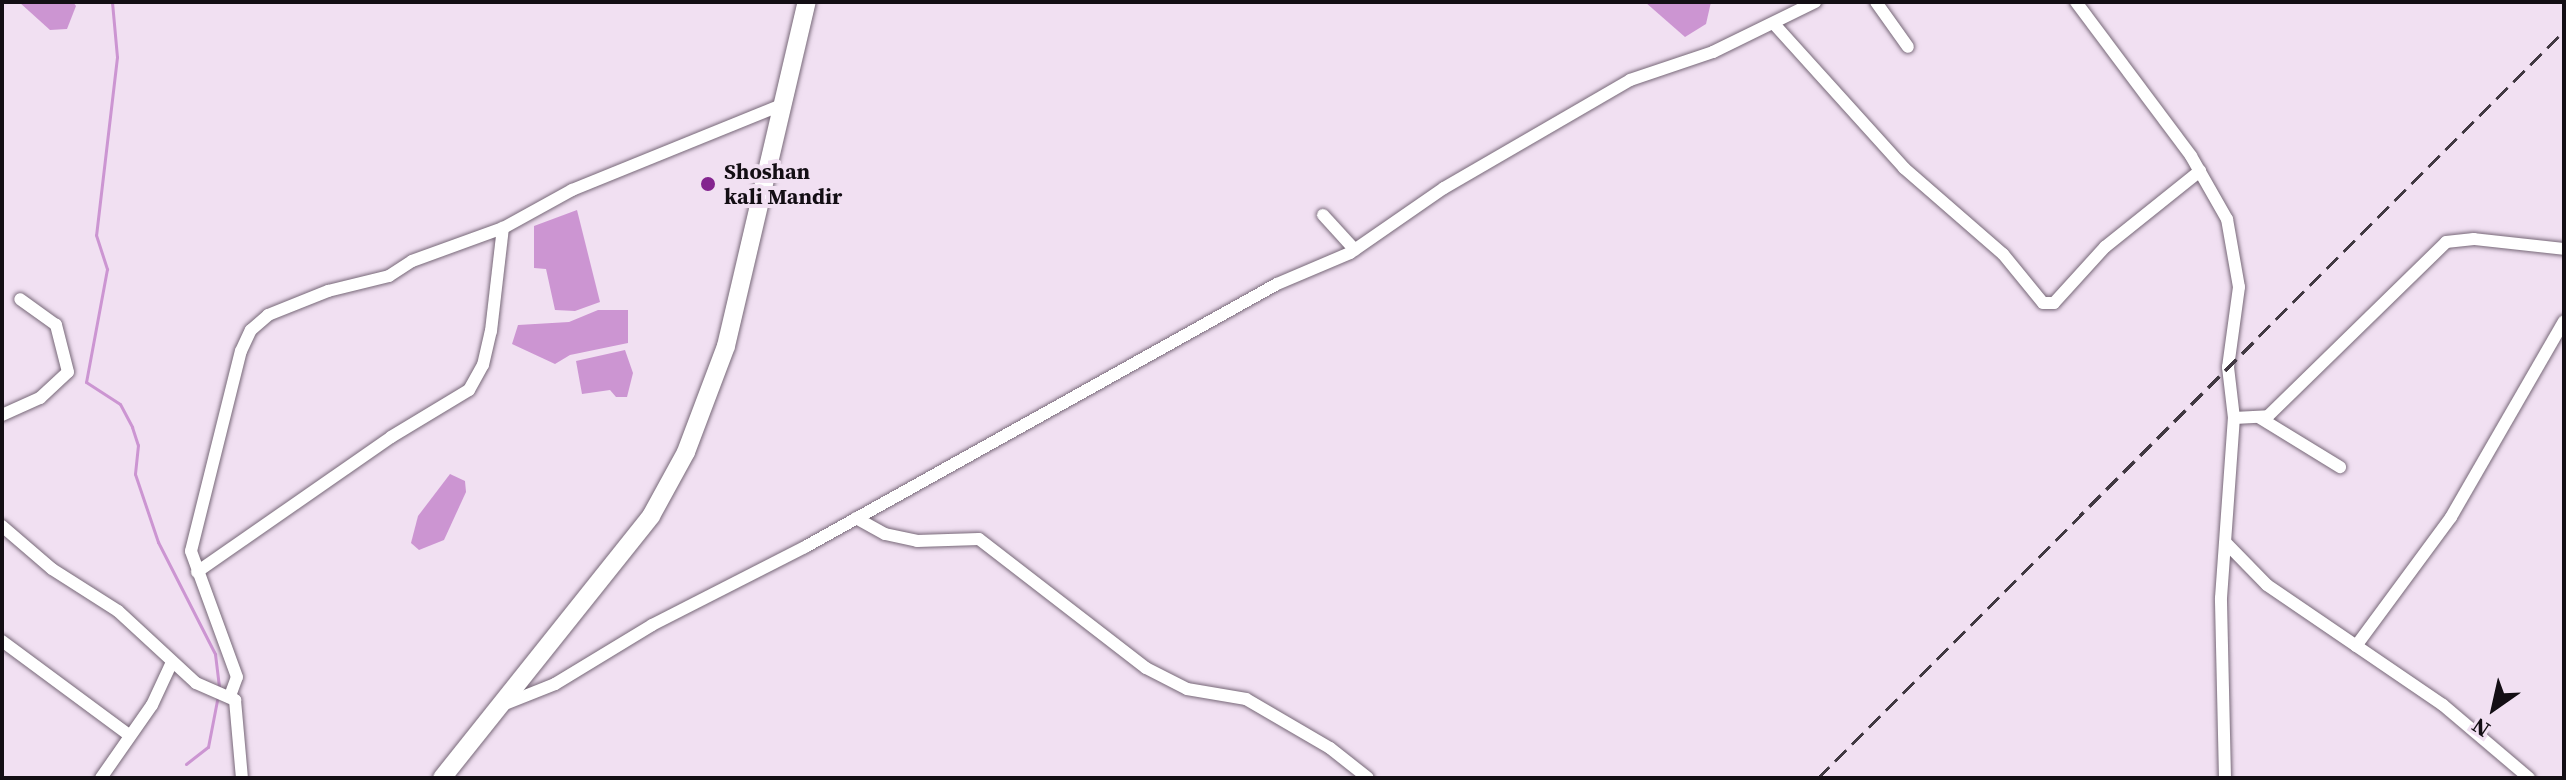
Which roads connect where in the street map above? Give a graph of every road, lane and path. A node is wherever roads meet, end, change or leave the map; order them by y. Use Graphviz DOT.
graph roads {
  1 [pos="807,2"];
  2 [pos="1876,2"];
  3 [pos="2076,2"];
  4 [pos="1810,3"];
  5 [pos="1775,25"];
  6 [pos="1908,47"];
  7 [pos="781,105"];
  8 [pos="2200,171"];
  9 [pos="1323,215"];
  10 [pos="503,228"];
  11 [pos="2564,249"];
  12 [pos="1355,250"];
  13 [pos="20,299"];
  14 [pos="2564,321"];
  15 [pos="2,415"];
  16 [pos="2234,418"];
  17 [pos="2260,418"];
  18 [pos="2340,467"];
  19 [pos="856,518"];
  20 [pos="2,526"];
  21 [pos="2227,544"];
  22 [pos="197,572"];
  23 [pos="2,641"];
  24 [pos="2356,646"];
  25 [pos="171,664"];
  26 [pos="230,696"];
  27 [pos="497,707"];
  28 [pos="129,735"];
  29 [pos="101,778"];
  30 [pos="242,778"];
  31 [pos="442,778"];
  32 [pos="1368,778"];
  33 [pos="2225,778"];
  34 [pos="2529,778"];
  1 -- 7 [label="highway"];
  2 -- 6 [label="street"];
  3 -- 8 [label="street"];
  4 -- 5 [label="street"];
  5 -- 8 [label="street"];
  5 -- 12 [label="street"];
  7 -- 10 [label="street"];
  7 -- 27 [label="highway"];
  8 -- 16 [label="street"];
  9 -- 12 [label="street"];
  10 -- 22 [label="street"];
  10 -- 22 [label="street"];
  11 -- 17 [label="street"];
  12 -- 19 [label="street"];
  13 -- 15 [label="street"];
  14 -- 24 [label="street"];
  16 -- 17 [label="street"];
  16 -- 21 [label="street"];
  17 -- 18 [label="street"];
  19 -- 27 [label="street"];
  19 -- 32 [label="street"];
  20 -- 25 [label="street"];
  21 -- 24 [label="street"];
  21 -- 33 [label="street"];
  22 -- 26 [label="street"];
  23 -- 28 [label="street"];
  24 -- 34 [label="street"];
  25 -- 26 [label="street"];
  25 -- 28 [label="street"];
  26 -- 30 [label="street"];
  27 -- 31 [label="highway"];
  28 -- 29 [label="street"];
}
